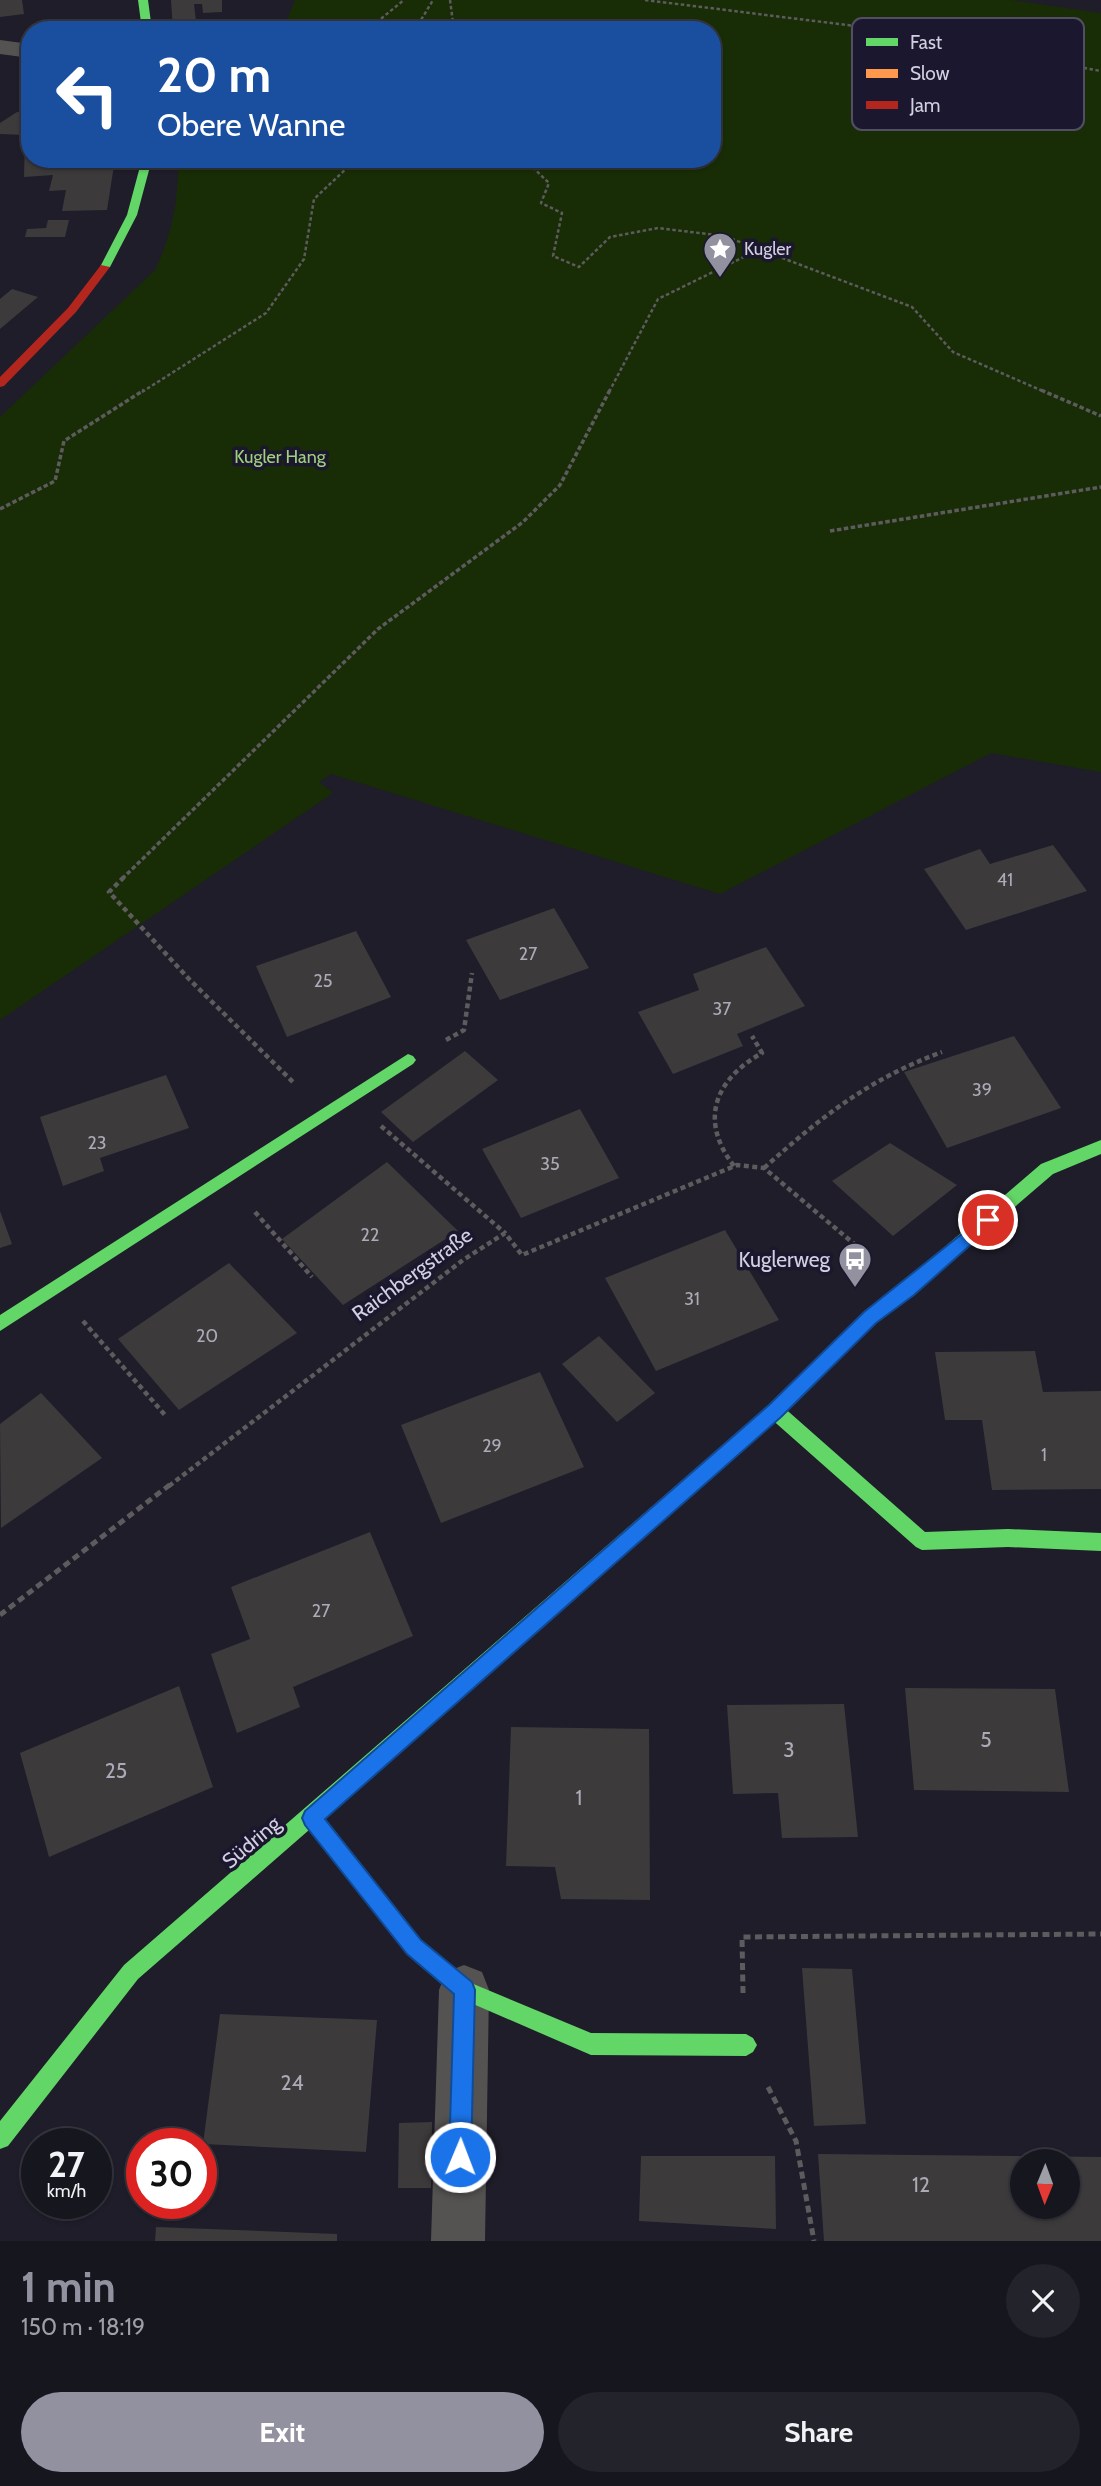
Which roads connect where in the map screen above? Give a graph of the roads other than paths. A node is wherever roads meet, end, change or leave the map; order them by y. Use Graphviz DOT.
graph roads {
  1 [pos="144,0"];
  2 [pos="146,21"];
  3 [pos="0,47"];
  4 [pos="21,50"];
  5 [pos="145,168"];
  6 [pos="0,384"];
  7 [pos="408,1060"];
  8 [pos="1101,1147"];
  9 [pos="0,1324"];
  10 [pos="775,1411"];
  11 [pos="1101,1542"];
  12 [pos="312,1818"];
  13 [pos="464,1990"];
  14 [pos="746,2045"];
  15 [pos="0,2138"];
  16 [pos="458,2241"];
  1 -- 2 [label="street"];
  3 -- 4 [label="street"];
  5 -- 6 [label="street"];
  7 -- 9 [label="street"];
  8 -- 10 [label="street, Südring"];
  10 -- 11 [label="street"];
  10 -- 12 [label="street, Südring"];
  12 -- 13 [label="street"];
  12 -- 15 [label="street, Südring"];
  13 -- 14 [label="street"];
  13 -- 16 [label="street"];
}
